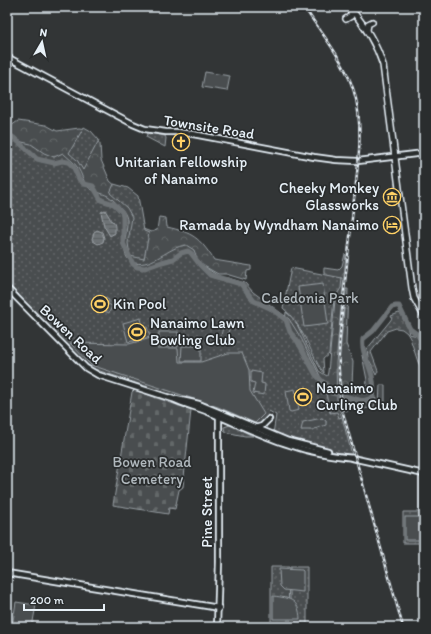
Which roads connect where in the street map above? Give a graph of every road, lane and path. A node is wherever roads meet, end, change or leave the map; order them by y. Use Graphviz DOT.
graph roads {
  1 [pos="350,8"];
  2 [pos="346,18"];
  3 [pos="372,22"];
  4 [pos="367,30"];
  5 [pos="7,57"];
  6 [pos="424,153"];
  7 [pos="395,156"];
  8 [pos="7,288"];
  9 [pos="424,316"];
  10 [pos="219,414"];
  11 [pos="269,419"];
  12 [pos="229,422"];
  13 [pos="219,428"];
  14 [pos="255,428"];
  15 [pos="268,435"];
  16 [pos="424,474"];
  17 [pos="7,573"];
  18 [pos="219,610"];
  19 [pos="219,627"];
  1 -- 2 [label="main road"];
  1 -- 4 [label="main road"];
  3 -- 4 [label="main road"];
  4 -- 7 [label="main road"];
  5 -- 7 [label="street, Townsite Road"];
  6 -- 7 [label="street, Townsite Road"];
  7 -- 9 [label="main road"];
  8 -- 10 [label="street, Bowen Road"];
  10 -- 12 [label="street, Bowen Road"];
  10 -- 13 [label="street, Pine Street"];
  10 -- 14 [label="street, Bowen Road"];
  11 -- 14 [label="street"];
  12 -- 13 [label="street"];
  12 -- 15 [label="street, Bowen Road"];
  13 -- 18 [label="street, Pine Street"];
  14 -- 15 [label="street, Bowen Road"];
  15 -- 16 [label="street"];
  17 -- 18 [label="street"];
  18 -- 19 [label="street, Pine Street"];
}
